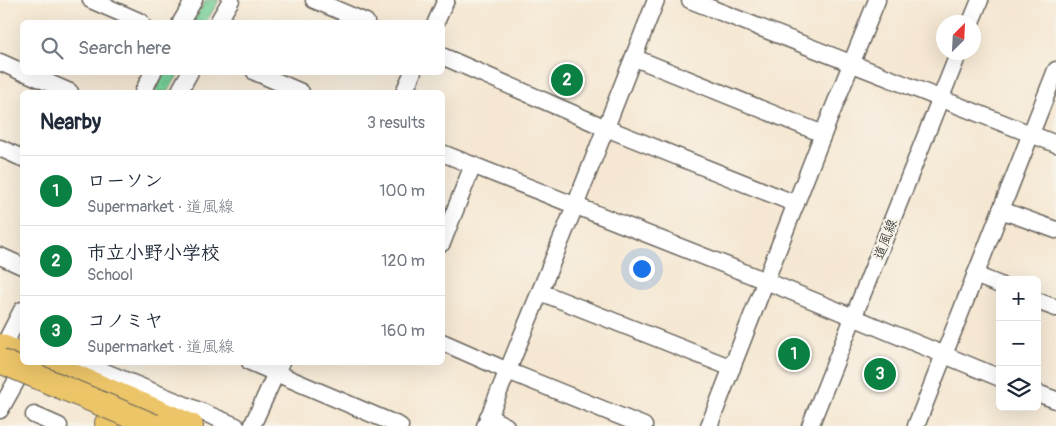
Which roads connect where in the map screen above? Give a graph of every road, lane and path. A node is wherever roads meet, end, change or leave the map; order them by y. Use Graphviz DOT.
graph roads {
  1 [pos="91,0"];
  2 [pos="194,0"];
  3 [pos="230,0"];
  4 [pos="314,0"];
  5 [pos="446,0"];
  6 [pos="656,0"];
  7 [pos="690,0"];
  8 [pos="877,0"];
  9 [pos="980,0"];
  10 [pos="974,15"];
  11 [pos="136,20"];
  12 [pos="182,20"];
  13 [pos="219,20"];
  14 [pos="361,20"];
  15 [pos="437,20"];
  16 [pos="445,57"];
  17 [pos="635,58"];
  18 [pos="956,60"];
  19 [pos="0,62"];
  20 [pos="852,63"];
  21 [pos="1056,70"];
  22 [pos="20,71"];
  23 [pos="30,75"];
  24 [pos="152,75"];
  25 [pos="188,75"];
  26 [pos="262,75"];
  27 [pos="412,75"];
  28 [pos="65,90"];
  29 [pos="144,90"];
  30 [pos="180,90"];
  31 [pos="296,90"];
  32 [pos="405,90"];
  33 [pos="940,99"];
  34 [pos="606,128"];
  35 [pos="823,134"];
  36 [pos="1030,134"];
  37 [pos="1056,144"];
  38 [pos="0,148"];
  39 [pos="445,154"];
  40 [pos="20,157"];
  41 [pos="473,166"];
  42 [pos="796,204"];
  43 [pos="575,206"];
  44 [pos="1002,210"];
  45 [pos="1056,230"];
  46 [pos="445,236"];
  47 [pos="0,256"];
  48 [pos="20,265"];
  49 [pos="975,274"];
  50 [pos="766,281"];
  51 [pos="996,283"];
  52 [pos="540,292"];
  53 [pos="1041,302"];
  54 [pos="1056,308"];
  55 [pos="20,315"];
  56 [pos="854,318"];
  57 [pos="445,343"];
  58 [pos="5,352"];
  59 [pos="943,355"];
  60 [pos="20,359"];
  61 [pos="25,365"];
  62 [pos="31,365"];
  63 [pos="47,365"];
  64 [pos="88,365"];
  65 [pos="264,365"];
  66 [pos="278,368"];
  67 [pos="732,368"];
  68 [pos="508,371"];
  69 [pos="996,376"];
  70 [pos="0,378"];
  71 [pos="1041,394"];
  72 [pos="1056,400"];
  73 [pos="0,410"];
  74 [pos="34,415"];
  75 [pos="145,416"];
  76 [pos="487,422"];
  77 [pos="112,425"];
  78 [pos="59,426"];
  79 [pos="154,426"];
  80 [pos="190,426"];
  81 [pos="236,426"];
  82 [pos="252,426"];
  83 [pos="400,426"];
  84 [pos="506,426"];
  85 [pos="644,426"];
  86 [pos="709,426"];
  87 [pos="810,426"];
  88 [pos="916,426"];
  1 -- 11 [label="street"];
  2 -- 12 [label="street"];
  3 -- 13 [label="street"];
  4 -- 14 [label="street"];
  5 -- 15 [label="street"];
  6 -- 17 [label="street"];
  7 -- 20 [label="street"];
  8 -- 20 [label="street"];
  9 -- 10 [label="street"];
  16 -- 34 [label="street"];
  17 -- 34 [label="street"];
  17 -- 35 [label="street"];
  18 -- 33 [label="street, 道風線"];
  19 -- 22 [label="street"];
  20 -- 33 [label="street"];
  20 -- 35 [label="street"];
  21 -- 36 [label="street"];
  23 -- 28 [label="street"];
  24 -- 29 [label="street"];
  25 -- 30 [label="street"];
  26 -- 31 [label="street"];
  27 -- 32 [label="street"];
  33 -- 36 [label="street"];
  33 -- 56 [label="street, 道風線"];
  34 -- 42 [label="street"];
  34 -- 43 [label="street"];
  35 -- 42 [label="street"];
  36 -- 37 [label="street"];
  36 -- 44 [label="street"];
  38 -- 40 [label="street"];
  39 -- 41 [label="street"];
  41 -- 43 [label="street"];
  41 -- 46 [label="street"];
  42 -- 50 [label="street"];
  43 -- 50 [label="street"];
  43 -- 52 [label="street"];
  44 -- 45 [label="street"];
  44 -- 49 [label="street"];
  47 -- 48 [label="street"];
  49 -- 51 [label="street"];
  49 -- 59 [label="street"];
  50 -- 56 [label="street"];
  50 -- 67 [label="street"];
  52 -- 67 [label="street"];
  52 -- 68 [label="street"];
  53 -- 54 [label="street"];
  55 -- 58 [label="street"];
  56 -- 59 [label="street"];
  56 -- 87 [label="street, 道風線"];
  57 -- 68 [label="street"];
  58 -- 60 [label="highway, bridge"];
  59 -- 69 [label="street"];
  59 -- 88 [label="street"];
  61 -- 73 [label="street"];
  62 -- 79 [label="highway, bridge"];
  63 -- 75 [label="highway"];
  64 -- 81 [label="street"];
  65 -- 66 [label="street"];
  66 -- 82 [label="street"];
  66 -- 83 [label="street"];
  67 -- 86 [label="street"];
  68 -- 76 [label="street"];
  68 -- 85 [label="street"];
  70 -- 77 [label="highway"];
  71 -- 72 [label="street"];
  74 -- 78 [label="street"];
  75 -- 80 [label="highway"];
  76 -- 84 [label="street"];
}
